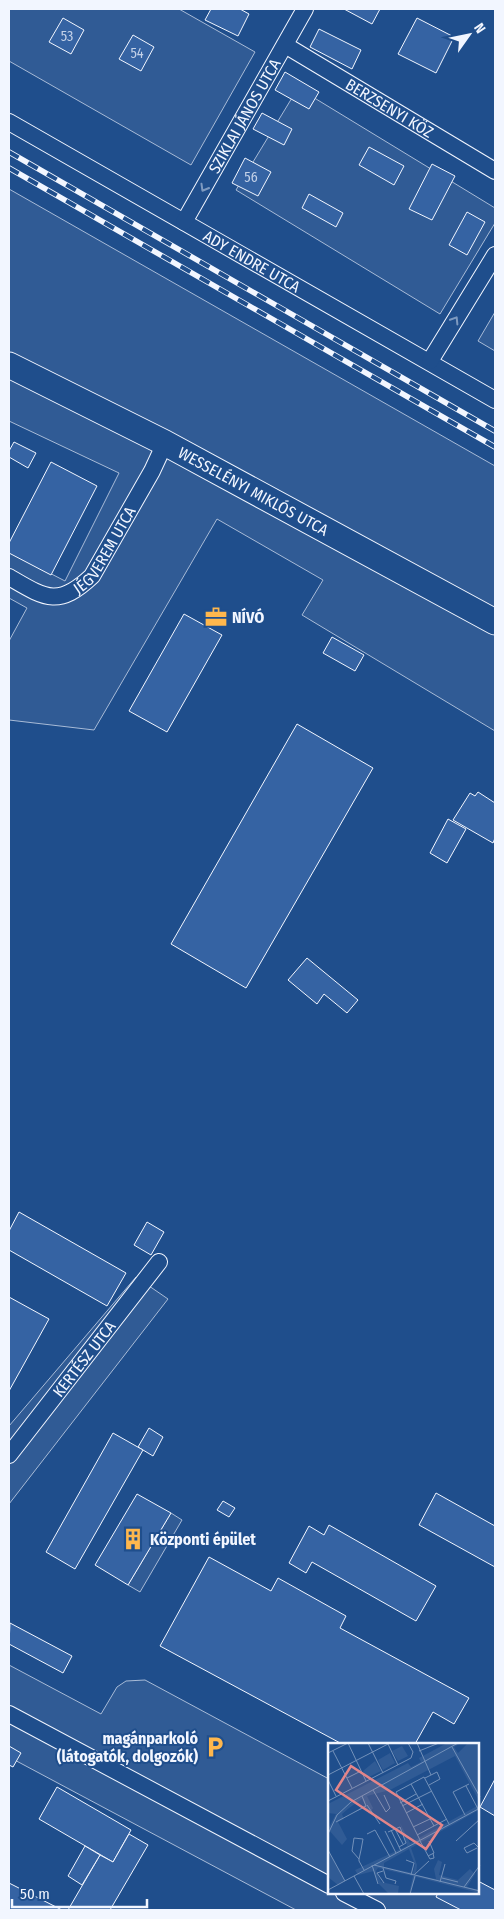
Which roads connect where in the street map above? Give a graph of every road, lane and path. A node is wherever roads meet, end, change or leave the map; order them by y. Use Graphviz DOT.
graph roads {
  1 [pos="306,9"];
  2 [pos="285,46"];
  3 [pos="9,122"];
  4 [pos="495,171"];
  5 [pos="184,222"];
  6 [pos="495,255"];
  7 [pos="430,361"];
  8 [pos="9,365"];
  9 [pos="495,400"];
  10 [pos="165,443"];
  11 [pos="9,577"];
  12 [pos="495,622"];
  13 [pos="159,1262"];
  14 [pos="9,1455"];
  15 [pos="9,1714"];
  16 [pos="328,1884"];
  17 [pos="346,1894"];
  18 [pos="377,1910"];
  1 -- 2 [label="street, SZIKLAI JÁNOS UTCA"];
  2 -- 4 [label="street, BERZSENYI KÖZ"];
  2 -- 5 [label="street, SZIKLAI JÁNOS UTCA, one-way"];
  3 -- 5 [label="street, ADY ENDRE UTCA"];
  5 -- 7 [label="street, ADY ENDRE UTCA"];
  7 -- 6 [label="street, one-way"];
  7 -- 9 [label="street, ADY ENDRE UTCA"];
  8 -- 10 [label="main road, WESSELÉNYI MIKLÓS UTCA"];
  10 -- 11 [label="street, JÉGVEREM UTCA"];
  10 -- 12 [label="main road, WESSELÉNYI MIKLÓS UTCA"];
  13 -- 14 [label="street, KERTÉSZ UTCA"];
  15 -- 16 [label="street"];
  17 -- 18 [label="street"];
}
